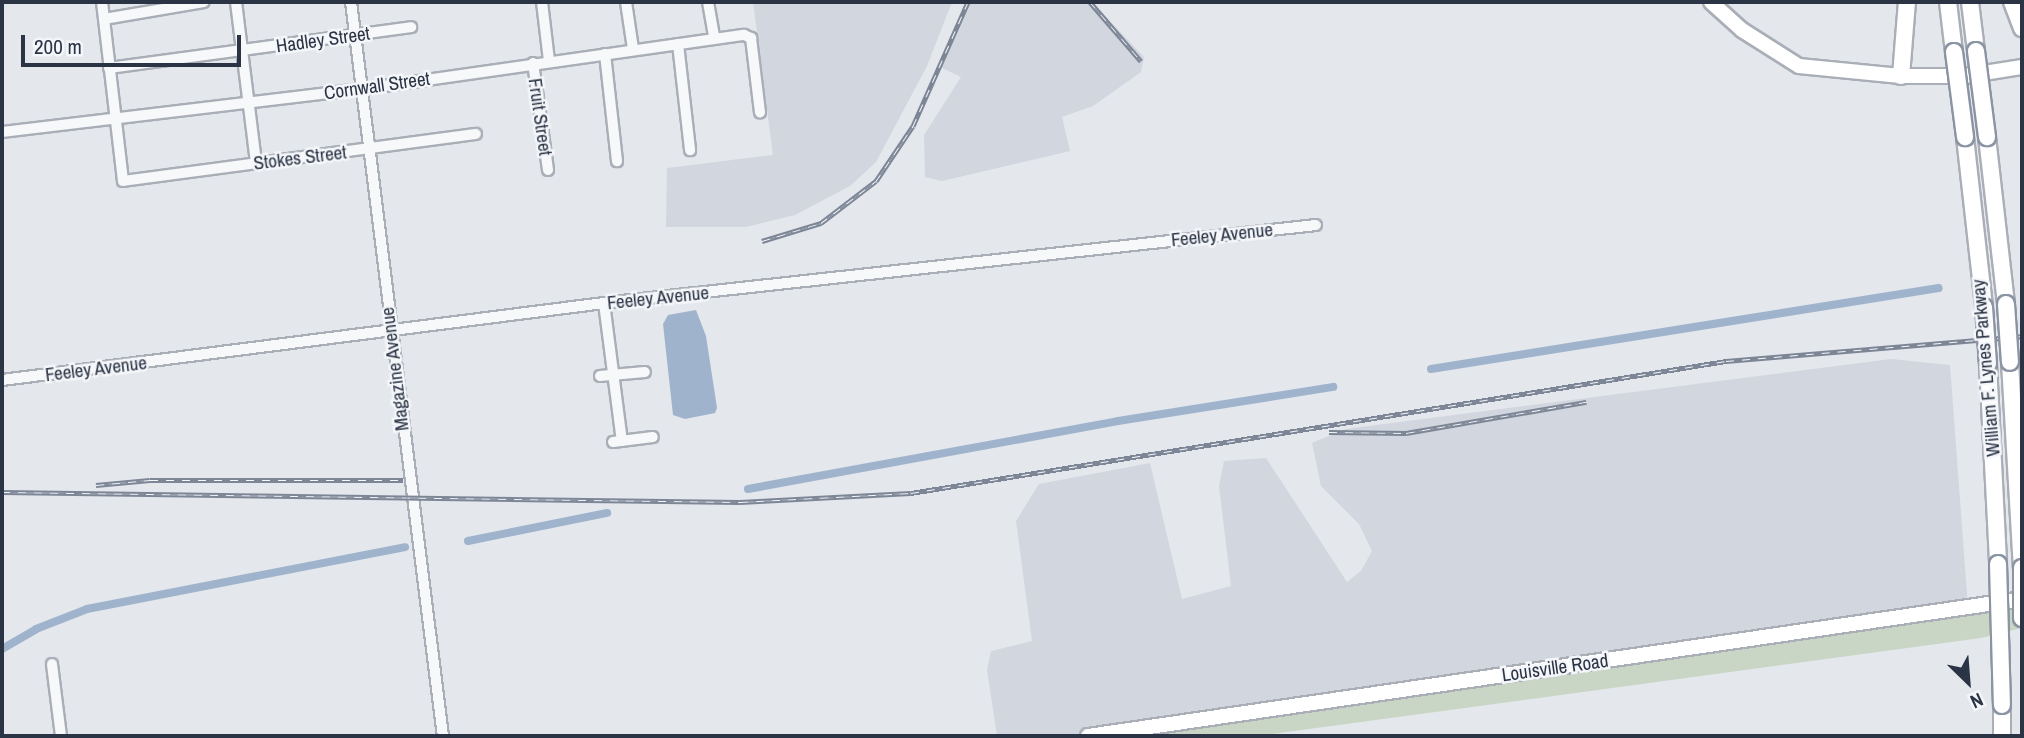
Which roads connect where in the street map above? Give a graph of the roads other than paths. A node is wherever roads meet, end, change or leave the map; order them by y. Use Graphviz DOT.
graph roads {
  1 [pos="102,2"];
  2 [pos="204,2"];
  3 [pos="236,2"];
  4 [pos="351,2"];
  5 [pos="542,2"];
  6 [pos="626,2"];
  7 [pos="708,2"];
  8 [pos="1711,2"];
  9 [pos="1907,2"];
  10 [pos="1948,2"];
  11 [pos="1970,2"];
  12 [pos="2012,2"];
  13 [pos="104,19"];
  14 [pos="411,27"];
  15 [pos="2022,28"];
  16 [pos="356,35"];
  17 [pos="714,37"];
  18 [pos="678,44"];
  19 [pos="633,49"];
  20 [pos="243,52"];
  21 [pos="605,54"];
  22 [pos="549,61"];
  23 [pos="533,63"];
  24 [pos="2022,66"];
  25 [pos="109,68"];
  26 [pos="1901,76"];
  27 [pos="363,89"];
  28 [pos="251,102"];
  29 [pos="760,113"];
  30 [pos="117,117"];
  31 [pos="2,132"];
  32 [pos="476,134"];
  33 [pos="371,149"];
  34 [pos="690,150"];
  35 [pos="617,161"];
  36 [pos="256,163"];
  37 [pos="548,170"];
  38 [pos="1316,225"];
  39 [pos="604,303"];
  40 [pos="390,332"];
  41 [pos="645,372"];
  42 [pos="613,375"];
  43 [pos="600,376"];
  44 [pos="2,380"];
  45 [pos="653,437"];
  46 [pos="2021,568"];
  47 [pos="2022,599"];
  48 [pos="2022,618"];
  49 [pos="52,664"];
  50 [pos="61,736"];
  51 [pos="443,736"];
  52 [pos="1088,736"];
  53 [pos="2002,736"];
  1 -- 13 [label="street"];
  2 -- 13 [label="street"];
  3 -- 20 [label="street"];
  4 -- 16 [label="street, Magazine Avenue"];
  5 -- 22 [label="street"];
  6 -- 19 [label="street"];
  7 -- 17 [label="street"];
  8 -- 26 [label="main road"];
  9 -- 26 [label="highway"];
  10 -- 53 [label="highway, William F. Lynes Parkway, bridge"];
  11 -- 46 [label="highway, William F. Lynes Parkway, bridge"];
  12 -- 15 [label="highway"];
  13 -- 25 [label="street"];
  14 -- 16 [label="street, Hadley Street"];
  16 -- 20 [label="street, Hadley Street"];
  16 -- 27 [label="street, Magazine Avenue"];
  17 -- 18 [label="street, Cornwall Street"];
  17 -- 29 [label="street, Cornwall Street"];
  18 -- 19 [label="street, Cornwall Street"];
  18 -- 34 [label="street"];
  19 -- 21 [label="street, Cornwall Street"];
  20 -- 25 [label="street, Hadley Street"];
  20 -- 28 [label="street"];
  21 -- 22 [label="street, Cornwall Street"];
  21 -- 35 [label="street"];
  22 -- 23 [label="street, Cornwall Street"];
  23 -- 27 [label="street, Cornwall Street"];
  23 -- 37 [label="street, Fruit Street"];
  24 -- 26 [label="main road"];
  25 -- 30 [label="street"];
  27 -- 28 [label="street, Cornwall Street"];
  27 -- 33 [label="street, Magazine Avenue"];
  28 -- 30 [label="street, Cornwall Street"];
  28 -- 36 [label="street"];
  30 -- 31 [label="street, Cornwall Street"];
  30 -- 36 [label="street, Stokes Street"];
  32 -- 33 [label="street, Stokes Street"];
  33 -- 36 [label="street, Stokes Street"];
  33 -- 40 [label="street, Magazine Avenue"];
  38 -- 39 [label="street, Feeley Avenue"];
  39 -- 40 [label="street, Feeley Avenue"];
  39 -- 42 [label="street"];
  40 -- 44 [label="street, Feeley Avenue"];
  40 -- 51 [label="street, Magazine Avenue"];
  41 -- 42 [label="street"];
  42 -- 43 [label="street"];
  42 -- 45 [label="street"];
  46 -- 48 [label="highway, William F. Lynes Parkway, bridge"];
  47 -- 52 [label="main road, Louisville Road"];
  49 -- 50 [label="street"];
}
